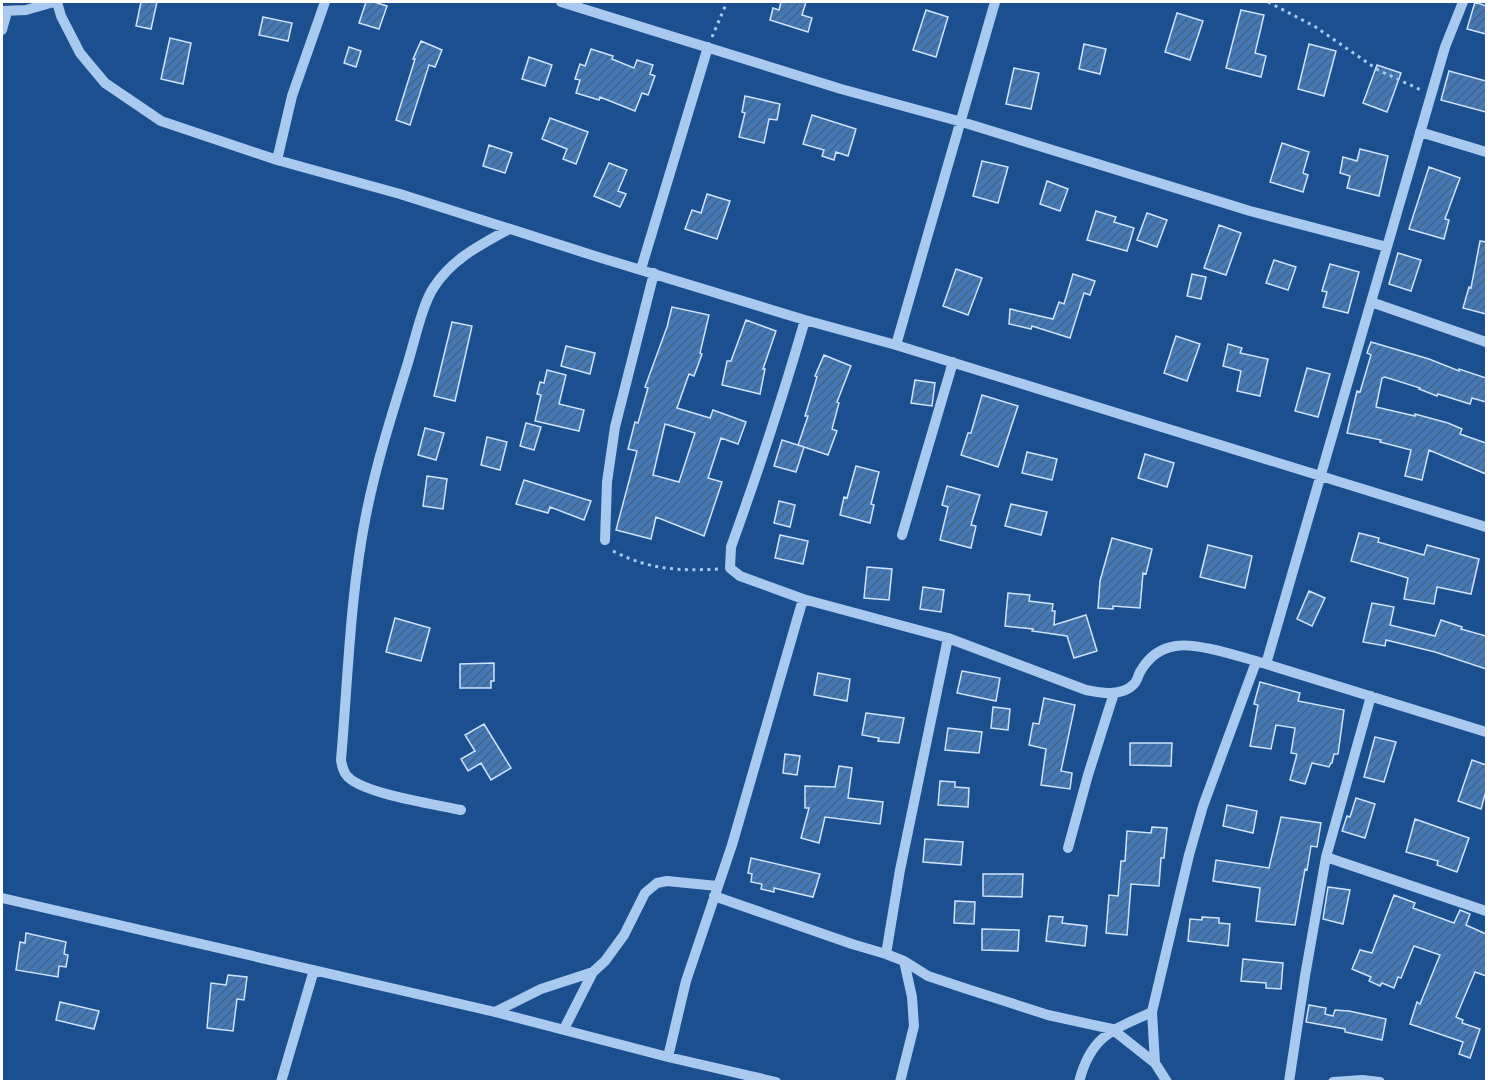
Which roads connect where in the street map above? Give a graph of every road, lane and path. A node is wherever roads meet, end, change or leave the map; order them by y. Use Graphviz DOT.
graph roads {
  1 [pos="56,2"];
  2 [pos="325,2"];
  3 [pos="561,2"];
  4 [pos="727,2"];
  5 [pos="995,2"];
  6 [pos="1268,2"];
  7 [pos="1463,2"];
  8 [pos="4,11"];
  9 [pos="2,30"];
  10 [pos="708,47"];
  11 [pos="1431,95"];
  12 [pos="962,122"];
  13 [pos="1420,132"];
  14 [pos="1486,152"];
  15 [pos="277,160"];
  16 [pos="508,230"];
  17 [pos="1387,247"];
  18 [pos="641,269"];
  19 [pos="654,273"];
  20 [pos="1371,303"];
  21 [pos="805,320"];
  22 [pos="1486,342"];
  23 [pos="896,345"];
  24 [pos="952,362"];
  25 [pos="1321,474"];
  26 [pos="1486,527"];
  27 [pos="902,535"];
  28 [pos="604,540"];
  29 [pos="730,568"];
  30 [pos="803,598"];
  31 [pos="948,638"];
  32 [pos="1261,663"];
  33 [pos="1114,693"];
  34 [pos="1371,696"];
  35 [pos="1486,732"];
  36 [pos="460,810"];
  37 [pos="1068,848"];
  38 [pos="1326,857"];
  39 [pos="716,891"];
  40 [pos="2,898"];
  41 [pos="1486,911"];
  42 [pos="886,954"];
  43 [pos="904,961"];
  44 [pos="314,970"];
  45 [pos="593,972"];
  46 [pos="495,1012"];
  47 [pos="1152,1012"];
  48 [pos="564,1029"];
  49 [pos="1112,1029"];
  50 [pos="668,1057"];
  51 [pos="1155,1063"];
  52 [pos="281,1082"];
  53 [pos="776,1082"];
  54 [pos="900,1082"];
  55 [pos="1079,1082"];
  56 [pos="1167,1082"];
  57 [pos="1289,1082"];
  58 [pos="1333,1082"];
  59 [pos="1380,1082"];
  1 -- 8 [label="street"];
  1 -- 15 [label="street"];
  2 -- 15 [label="street"];
  3 -- 10 [label="street"];
  4 -- 10 [label="path"];
  5 -- 12 [label="street"];
  6 -- 11 [label="path"];
  7 -- 11 [label="street"];
  8 -- 9 [label="street"];
  10 -- 12 [label="street"];
  10 -- 18 [label="street"];
  11 -- 13 [label="street"];
  12 -- 17 [label="street"];
  12 -- 23 [label="street"];
  13 -- 14 [label="street"];
  13 -- 17 [label="street"];
  15 -- 16 [label="street"];
  16 -- 18 [label="street"];
  16 -- 36 [label="street"];
  17 -- 20 [label="street"];
  18 -- 19 [label="street"];
  19 -- 21 [label="street"];
  19 -- 28 [label="street"];
  20 -- 22 [label="street"];
  20 -- 25 [label="street"];
  21 -- 23 [label="street"];
  21 -- 29 [label="street"];
  23 -- 24 [label="street"];
  24 -- 25 [label="street"];
  24 -- 27 [label="street"];
  25 -- 26 [label="street"];
  25 -- 32 [label="street"];
  28 -- 29 [label="path"];
  29 -- 30 [label="street"];
  30 -- 31 [label="street"];
  30 -- 39 [label="street"];
  31 -- 33 [label="street"];
  31 -- 42 [label="street"];
  32 -- 33 [label="street"];
  32 -- 34 [label="street"];
  32 -- 47 [label="street"];
  33 -- 37 [label="street"];
  34 -- 35 [label="street"];
  34 -- 38 [label="street"];
  38 -- 41 [label="street"];
  38 -- 57 [label="street"];
  39 -- 42 [label="street"];
  39 -- 45 [label="street"];
  39 -- 50 [label="street"];
  40 -- 44 [label="street"];
  42 -- 43 [label="street"];
  43 -- 49 [label="street"];
  43 -- 54 [label="street"];
  44 -- 46 [label="street"];
  44 -- 52 [label="street"];
  45 -- 46 [label="street"];
  45 -- 48 [label="street"];
  46 -- 48 [label="street"];
  47 -- 49 [label="street"];
  47 -- 51 [label="street"];
  48 -- 50 [label="street"];
  49 -- 51 [label="street"];
  49 -- 55 [label="street"];
  50 -- 53 [label="street"];
  51 -- 56 [label="street"];
  58 -- 59 [label="street"];
}
